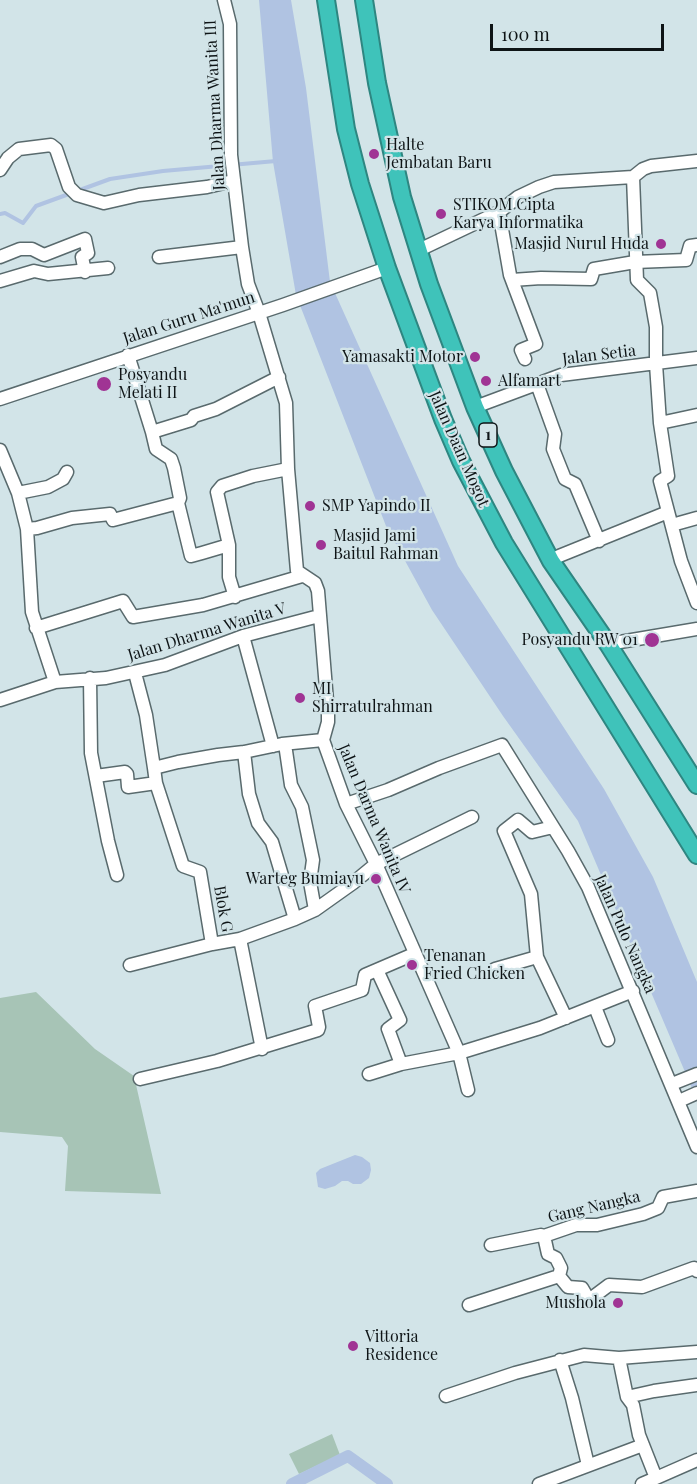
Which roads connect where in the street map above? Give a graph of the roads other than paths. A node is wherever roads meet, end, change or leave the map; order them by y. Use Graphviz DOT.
graph roads {
  1 [pos="224,0"];
  2 [pos="326,0"];
  3 [pos="364,0"];
  4 [pos="371,0"];
  5 [pos="370,46"];
  6 [pos="697,161"];
  7 [pos="0,170"];
  8 [pos="233,176"];
  9 [pos="633,177"];
  10 [pos="499,212"];
  11 [pos="697,245"];
  12 [pos="242,247"];
  13 [pos="418,250"];
  14 [pos="0,257"];
  15 [pos="159,257"];
  16 [pos="635,262"];
  17 [pos="108,268"];
  18 [pos="387,268"];
  19 [pos="85,272"];
  20 [pos="512,280"];
  21 [pos="0,281"];
  22 [pos="260,313"];
  23 [pos="128,355"];
  24 [pos="697,358"];
  25 [pos="525,359"];
  26 [pos="656,364"];
  27 [pos="279,377"];
  28 [pos="537,384"];
  29 [pos="0,399"];
  30 [pos="475,407"];
  31 [pos="697,415"];
  32 [pos="660,423"];
  33 [pos="152,432"];
  34 [pos="0,450"];
  35 [pos="288,470"];
  36 [pos="67,472"];
  37 [pos="18,493"];
  38 [pos="178,503"];
  39 [pos="668,512"];
  40 [pos="697,518"];
  41 [pos="672,525"];
  42 [pos="27,529"];
  43 [pos="599,541"];
  44 [pos="229,545"];
  45 [pos="551,561"];
  46 [pos="302,576"];
  47 [pos="235,597"];
  48 [pos="697,603"];
  49 [pos="319,616"];
  50 [pos="36,628"];
  51 [pos="697,629"];
  52 [pos="243,636"];
  53 [pos="608,644"];
  54 [pos="135,673"];
  55 [pos="90,678"];
  56 [pos="55,682"];
  57 [pos="0,700"];
  58 [pos="323,740"];
  59 [pos="279,745"];
  60 [pos="244,752"];
  61 [pos="154,768"];
  62 [pos="96,776"];
  63 [pos="156,783"];
  64 [pos="697,784"];
  65 [pos="346,804"];
  66 [pos="472,817"];
  67 [pos="553,827"];
  68 [pos="697,855"];
  69 [pos="376,864"];
  70 [pos="117,875"];
  71 [pos="315,910"];
  72 [pos="295,919"];
  73 [pos="240,939"];
  74 [pos="212,944"];
  75 [pos="414,954"];
  76 [pos="537,957"];
  77 [pos="130,964"];
  78 [pos="495,969"];
  79 [pos="377,970"];
  80 [pos="633,991"];
  81 [pos="595,1007"];
  82 [pos="566,1018"];
  83 [pos="608,1040"];
  84 [pos="262,1048"];
  85 [pos="459,1053"];
  86 [pos="401,1064"];
  87 [pos="369,1074"];
  88 [pos="697,1074"];
  89 [pos="140,1079"];
  90 [pos="675,1083"];
  91 [pos="468,1090"];
  92 [pos="688,1097"];
  93 [pos="697,1147"];
  94 [pos="697,1191"];
  95 [pos="544,1236"];
  96 [pos="491,1245"];
  97 [pos="697,1270"];
  98 [pos="559,1276"];
  99 [pos="469,1305"];
  100 [pos="697,1352"];
  101 [pos="619,1358"];
  102 [pos="560,1360"];
  103 [pos="697,1385"];
  104 [pos="446,1396"];
  105 [pos="627,1397"];
  106 [pos="643,1445"];
  107 [pos="697,1460"];
  108 [pos="588,1465"];
  109 [pos="656,1478"];
  110 [pos="539,1484"];
  111 [pos="642,1484"];
  1 -- 8 [label="street, Jalan Dharma Wanita III"];
  2 -- 18 [label="highway, Jalan Daan Mogot / 1"];
  3 -- 5 [label="highway, Jalan Daan Mogot / 1"];
  4 -- 5 [label="highway"];
  5 -- 13 [label="highway, Jalan Daan Mogot / 1"];
  6 -- 9 [label="street"];
  7 -- 8 [label="street"];
  8 -- 12 [label="street, Jalan Dharma Wanita III"];
  9 -- 10 [label="street"];
  9 -- 16 [label="street"];
  10 -- 13 [label="street"];
  10 -- 20 [label="street"];
  11 -- 16 [label="street"];
  12 -- 15 [label="street"];
  12 -- 22 [label="street, Jalan Dharma Wanita III"];
  13 -- 30 [label="highway, Jalan Daan Mogot / 1"];
  14 -- 19 [label="street"];
  16 -- 20 [label="street"];
  16 -- 26 [label="street"];
  17 -- 19 [label="street"];
  18 -- 22 [label="street, Jalan Guru Ma'mun"];
  18 -- 68 [label="highway, Jalan Daan Mogot / 1"];
  19 -- 21 [label="street"];
  20 -- 25 [label="street"];
  22 -- 23 [label="street, Jalan Guru Ma'mun"];
  22 -- 27 [label="street, Jalan Darma Wanita IV"];
  23 -- 29 [label="street, Jalan Guru Ma'mun"];
  23 -- 33 [label="street"];
  24 -- 26 [label="street, Jalan Setia"];
  26 -- 28 [label="street, Jalan Setia"];
  26 -- 32 [label="street"];
  27 -- 33 [label="street"];
  27 -- 35 [label="street, Jalan Darma Wanita IV"];
  28 -- 30 [label="street, Jalan Setia"];
  28 -- 43 [label="street"];
  30 -- 45 [label="highway, Jalan Daan Mogot / 1"];
  31 -- 32 [label="street"];
  32 -- 39 [label="street"];
  33 -- 38 [label="street"];
  34 -- 37 [label="street"];
  35 -- 44 [label="street"];
  35 -- 46 [label="street, Jalan Darma Wanita IV"];
  36 -- 37 [label="street"];
  37 -- 42 [label="street"];
  38 -- 42 [label="street"];
  38 -- 44 [label="street"];
  39 -- 41 [label="street"];
  39 -- 43 [label="street"];
  40 -- 41 [label="street"];
  41 -- 48 [label="street"];
  42 -- 50 [label="street"];
  43 -- 45 [label="street"];
  44 -- 47 [label="street"];
  45 -- 53 [label="highway, Jalan Daan Mogot / 1"];
  46 -- 47 [label="street"];
  46 -- 49 [label="street, Jalan Darma Wanita IV"];
  47 -- 50 [label="street"];
  49 -- 52 [label="street, Jalan Dharma Wanita V"];
  49 -- 58 [label="street, Jalan Darma Wanita IV"];
  50 -- 56 [label="street"];
  51 -- 53 [label="street"];
  52 -- 54 [label="street, Jalan Dharma Wanita V"];
  52 -- 59 [label="street"];
  53 -- 64 [label="highway, Jalan Daan Mogot / 1"];
  54 -- 55 [label="street, Jalan Dharma Wanita V"];
  54 -- 61 [label="street"];
  55 -- 56 [label="street, Jalan Dharma Wanita V"];
  55 -- 62 [label="street"];
  56 -- 57 [label="street, Jalan Dharma Wanita V"];
  58 -- 59 [label="street"];
  58 -- 65 [label="street, Jalan Darma Wanita IV"];
  59 -- 60 [label="street"];
  59 -- 71 [label="street"];
  60 -- 61 [label="street"];
  60 -- 72 [label="street"];
  61 -- 63 [label="street"];
  62 -- 63 [label="street"];
  62 -- 70 [label="street"];
  63 -- 74 [label="street, Blok G"];
  65 -- 67 [label="street, Jalan Pulo Nangka"];
  65 -- 69 [label="street, Jalan Darma Wanita IV"];
  66 -- 69 [label="street, Blok G"];
  67 -- 76 [label="street"];
  67 -- 80 [label="street, Jalan Pulo Nangka"];
  69 -- 71 [label="street, Blok G"];
  69 -- 75 [label="street, Jalan Darma Wanita IV"];
  71 -- 72 [label="street, Blok G"];
  72 -- 73 [label="street, Blok G"];
  73 -- 74 [label="street, Blok G"];
  73 -- 84 [label="street"];
  74 -- 77 [label="street"];
  75 -- 79 [label="street"];
  75 -- 85 [label="street, Jalan Darma Wanita IV"];
  76 -- 78 [label="street"];
  76 -- 82 [label="street"];
  79 -- 84 [label="street"];
  79 -- 86 [label="street"];
  80 -- 81 [label="street"];
  80 -- 90 [label="street, Jalan Pulo Nangka"];
  81 -- 82 [label="street"];
  81 -- 83 [label="street"];
  82 -- 85 [label="street"];
  84 -- 89 [label="street"];
  85 -- 86 [label="street"];
  85 -- 91 [label="street, Jalan Darma Wanita IV"];
  86 -- 87 [label="street"];
  88 -- 90 [label="street"];
  90 -- 92 [label="street, Jalan Pulo Nangka"];
  92 -- 93 [label="street, Jalan Pulo Nangka"];
  94 -- 95 [label="street, Gang Nangka"];
  95 -- 96 [label="street"];
  95 -- 98 [label="street, Gang Nangka"];
  97 -- 98 [label="street"];
  98 -- 99 [label="street"];
  100 -- 101 [label="street"];
  101 -- 102 [label="street"];
  101 -- 105 [label="street"];
  102 -- 104 [label="street"];
  102 -- 108 [label="street"];
  103 -- 105 [label="street"];
  105 -- 106 [label="street"];
  106 -- 108 [label="street"];
  106 -- 109 [label="street"];
  107 -- 109 [label="street"];
  108 -- 110 [label="street"];
  109 -- 111 [label="street"];
}
